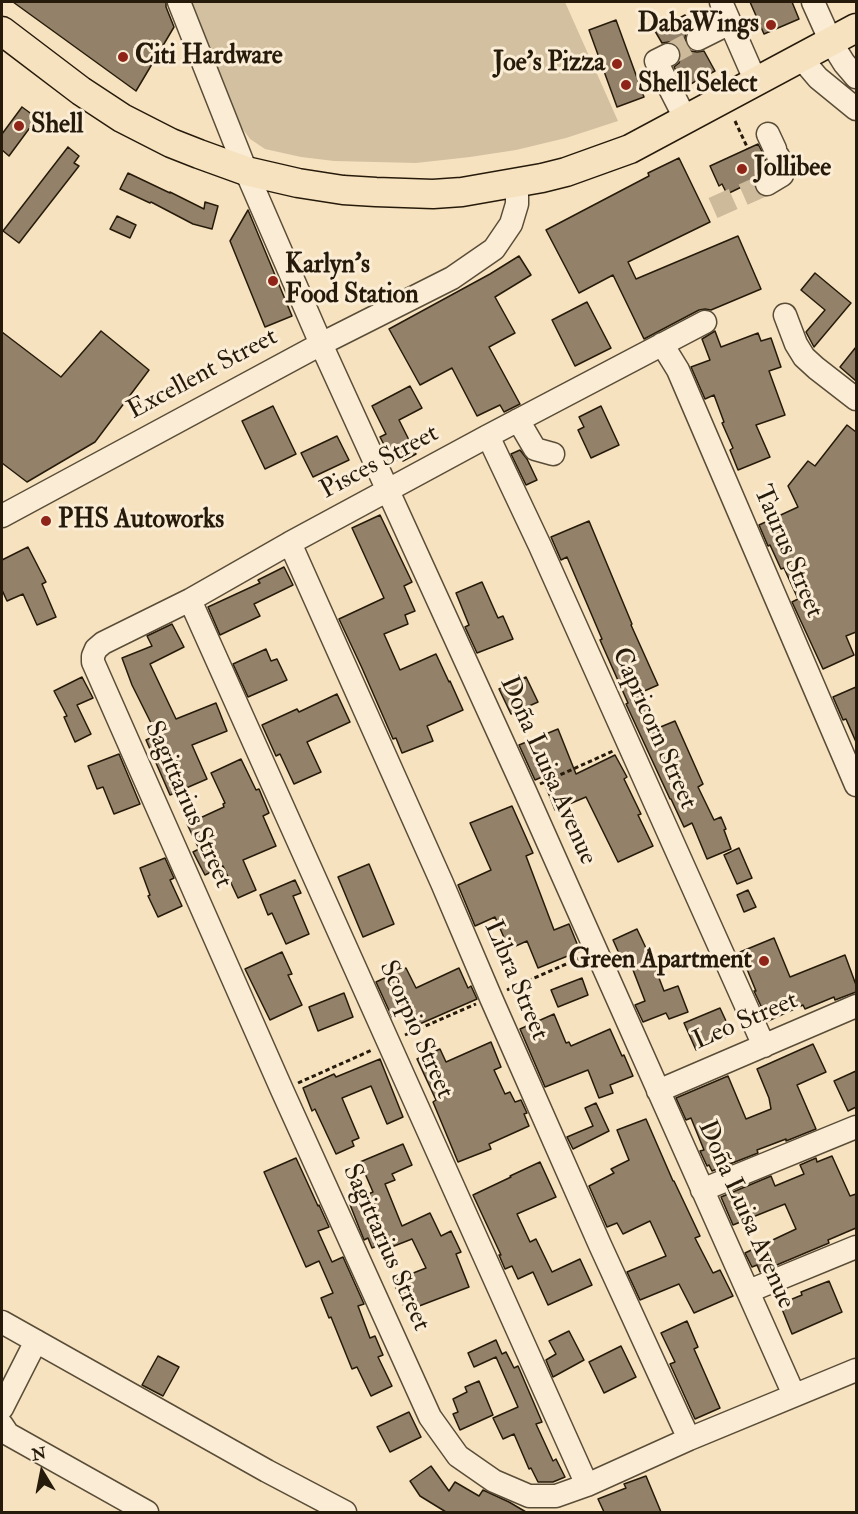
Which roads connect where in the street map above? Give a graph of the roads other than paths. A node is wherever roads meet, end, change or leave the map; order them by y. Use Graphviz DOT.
graph roads {
  1 [pos="179,2"];
  2 [pos="721,2"];
  3 [pos="813,2"];
  4 [pos="730,24"];
  5 [pos="856,28"];
  6 [pos="2,31"];
  7 [pos="698,39"];
  8 [pos="831,42"];
  9 [pos="668,55"];
  10 [pos="801,58"];
  11 [pos="856,77"];
  12 [pos="756,82"];
  13 [pos="856,109"];
  14 [pos="686,120"];
  15 [pos="773,146"];
  16 [pos="246,171"];
  17 [pos="517,183"];
  18 [pos="767,184"];
  19 [pos="785,315"];
  20 [pos="705,322"];
  21 [pos="321,344"];
  22 [pos="662,344"];
  23 [pos="856,399"];
  24 [pos="518,420"];
  25 [pos="488,436"];
  26 [pos="553,454"];
  27 [pos="389,491"];
  28 [pos="2,516"];
  29 [pos="291,543"];
  30 [pos="190,600"];
  31 [pos="93,662"];
  32 [pos="856,785"];
  33 [pos="856,1006"];
  34 [pos="764,1046"];
  35 [pos="658,1091"];
  36 [pos="856,1127"];
  37 [pos="702,1190"];
  38 [pos="856,1246"];
  39 [pos="748,1291"];
  40 [pos="2,1322"];
  41 [pos="36,1341"];
  42 [pos="856,1370"];
  43 [pos="794,1395"];
  44 [pos="2,1408"];
  45 [pos="2,1425"];
  46 [pos="689,1439"];
  47 [pos="587,1485"];
  48 [pos="147,1512"];
  49 [pos="345,1512"];
  1 -- 16 [label="street, Doña Luisa Avenue"];
  2 -- 4 [label="street"];
  3 -- 8 [label="street"];
  4 -- 7 [label="street"];
  4 -- 12 [label="street"];
  5 -- 8 [label="main road"];
  6 -- 16 [label="main road"];
  8 -- 10 [label="main road"];
  8 -- 11 [label="street"];
  9 -- 14 [label="street"];
  10 -- 12 [label="main road"];
  10 -- 13 [label="street"];
  12 -- 14 [label="main road"];
  14 -- 17 [label="main road"];
  15 -- 18 [label="street"];
  16 -- 17 [label="main road"];
  16 -- 21 [label="street, Doña Luisa Avenue"];
  17 -- 21 [label="street, Excellent Street"];
  19 -- 23 [label="street"];
  20 -- 22 [label="street, Pisces Street"];
  21 -- 27 [label="street, Doña Luisa Avenue"];
  21 -- 28 [label="street, Excellent Street"];
  22 -- 24 [label="street, Pisces Street"];
  22 -- 32 [label="street, Taurus Street"];
  24 -- 25 [label="street, Pisces Street"];
  24 -- 26 [label="street"];
  25 -- 27 [label="street, Pisces Street"];
  25 -- 34 [label="street, Capricorn Street"];
  27 -- 29 [label="street, Pisces Street"];
  27 -- 35 [label="street, Doña Luisa Avenue"];
  29 -- 30 [label="street, Pisces Street"];
  29 -- 46 [label="street, Libra Street"];
  30 -- 31 [label="street, Pisces Street"];
  30 -- 47 [label="street, Scorpio Street"];
  31 -- 47 [label="street, Sagittarius Street"];
  33 -- 34 [label="street, Leo Street"];
  34 -- 35 [label="street, Leo Street"];
  35 -- 37 [label="street, Doña Luisa Avenue"];
  36 -- 37 [label="street"];
  37 -- 39 [label="street, Doña Luisa Avenue"];
  38 -- 39 [label="street"];
  39 -- 43 [label="street, Doña Luisa Avenue"];
  40 -- 41 [label="street"];
  41 -- 44 [label="street"];
  41 -- 49 [label="street"];
  42 -- 43 [label="street, Sagittarius Street"];
  43 -- 46 [label="street, Sagittarius Street"];
  45 -- 48 [label="street"];
  46 -- 47 [label="street, Sagittarius Street"];
}
